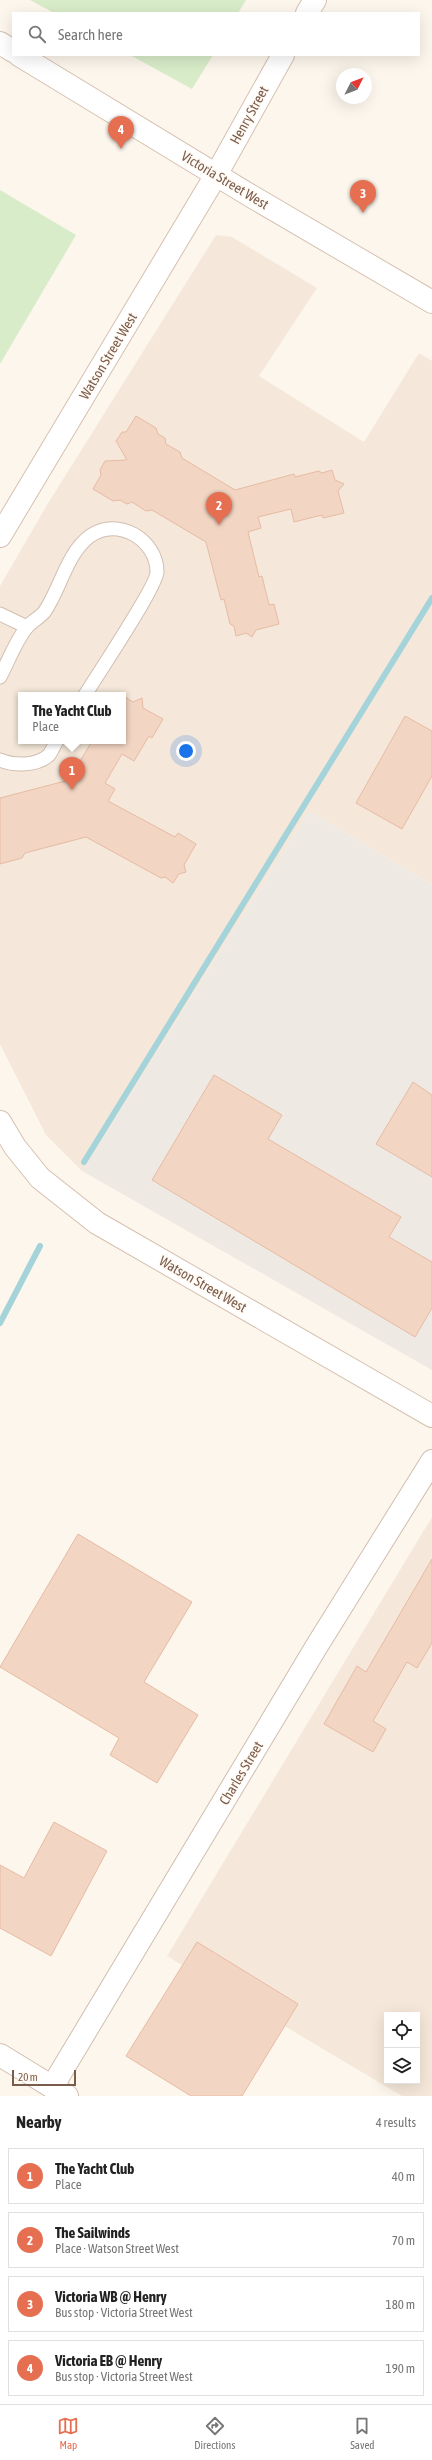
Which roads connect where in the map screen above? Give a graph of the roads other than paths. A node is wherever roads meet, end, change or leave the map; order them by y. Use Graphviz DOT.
graph roads {
  1 [pos="314,0"];
  2 [pos="308,12"];
  3 [pos="0,43"];
  4 [pos="12,50"];
  5 [pos="21,56"];
  6 [pos="282,56"];
  7 [pos="216,175"];
  8 [pos="432,302"];
  9 [pos="0,536"];
  10 [pos="0,614"];
  11 [pos="27,627"];
  12 [pos="0,677"];
  13 [pos="87,692"];
  14 [pos="55,744"];
  15 [pos="0,760"];
  16 [pos="0,1122"];
  17 [pos="432,1416"];
  18 [pos="432,1461"];
  19 [pos="0,2055"];
  20 [pos="60,2091"];
  1 -- 2 [label="street"];
  3 -- 4 [label="street"];
  5 -- 7 [label="street, Victoria Street West"];
  6 -- 7 [label="street, Henry Street"];
  7 -- 8 [label="street, Victoria Street West"];
  7 -- 9 [label="street, Watson Street West"];
  10 -- 11 [label="lane"];
  11 -- 12 [label="lane"];
  11 -- 13 [label="lane"];
  14 -- 15 [label="lane"];
  16 -- 17 [label="street, Watson Street West"];
  18 -- 20 [label="street, Charles Street"];
  19 -- 20 [label="street"];
}
